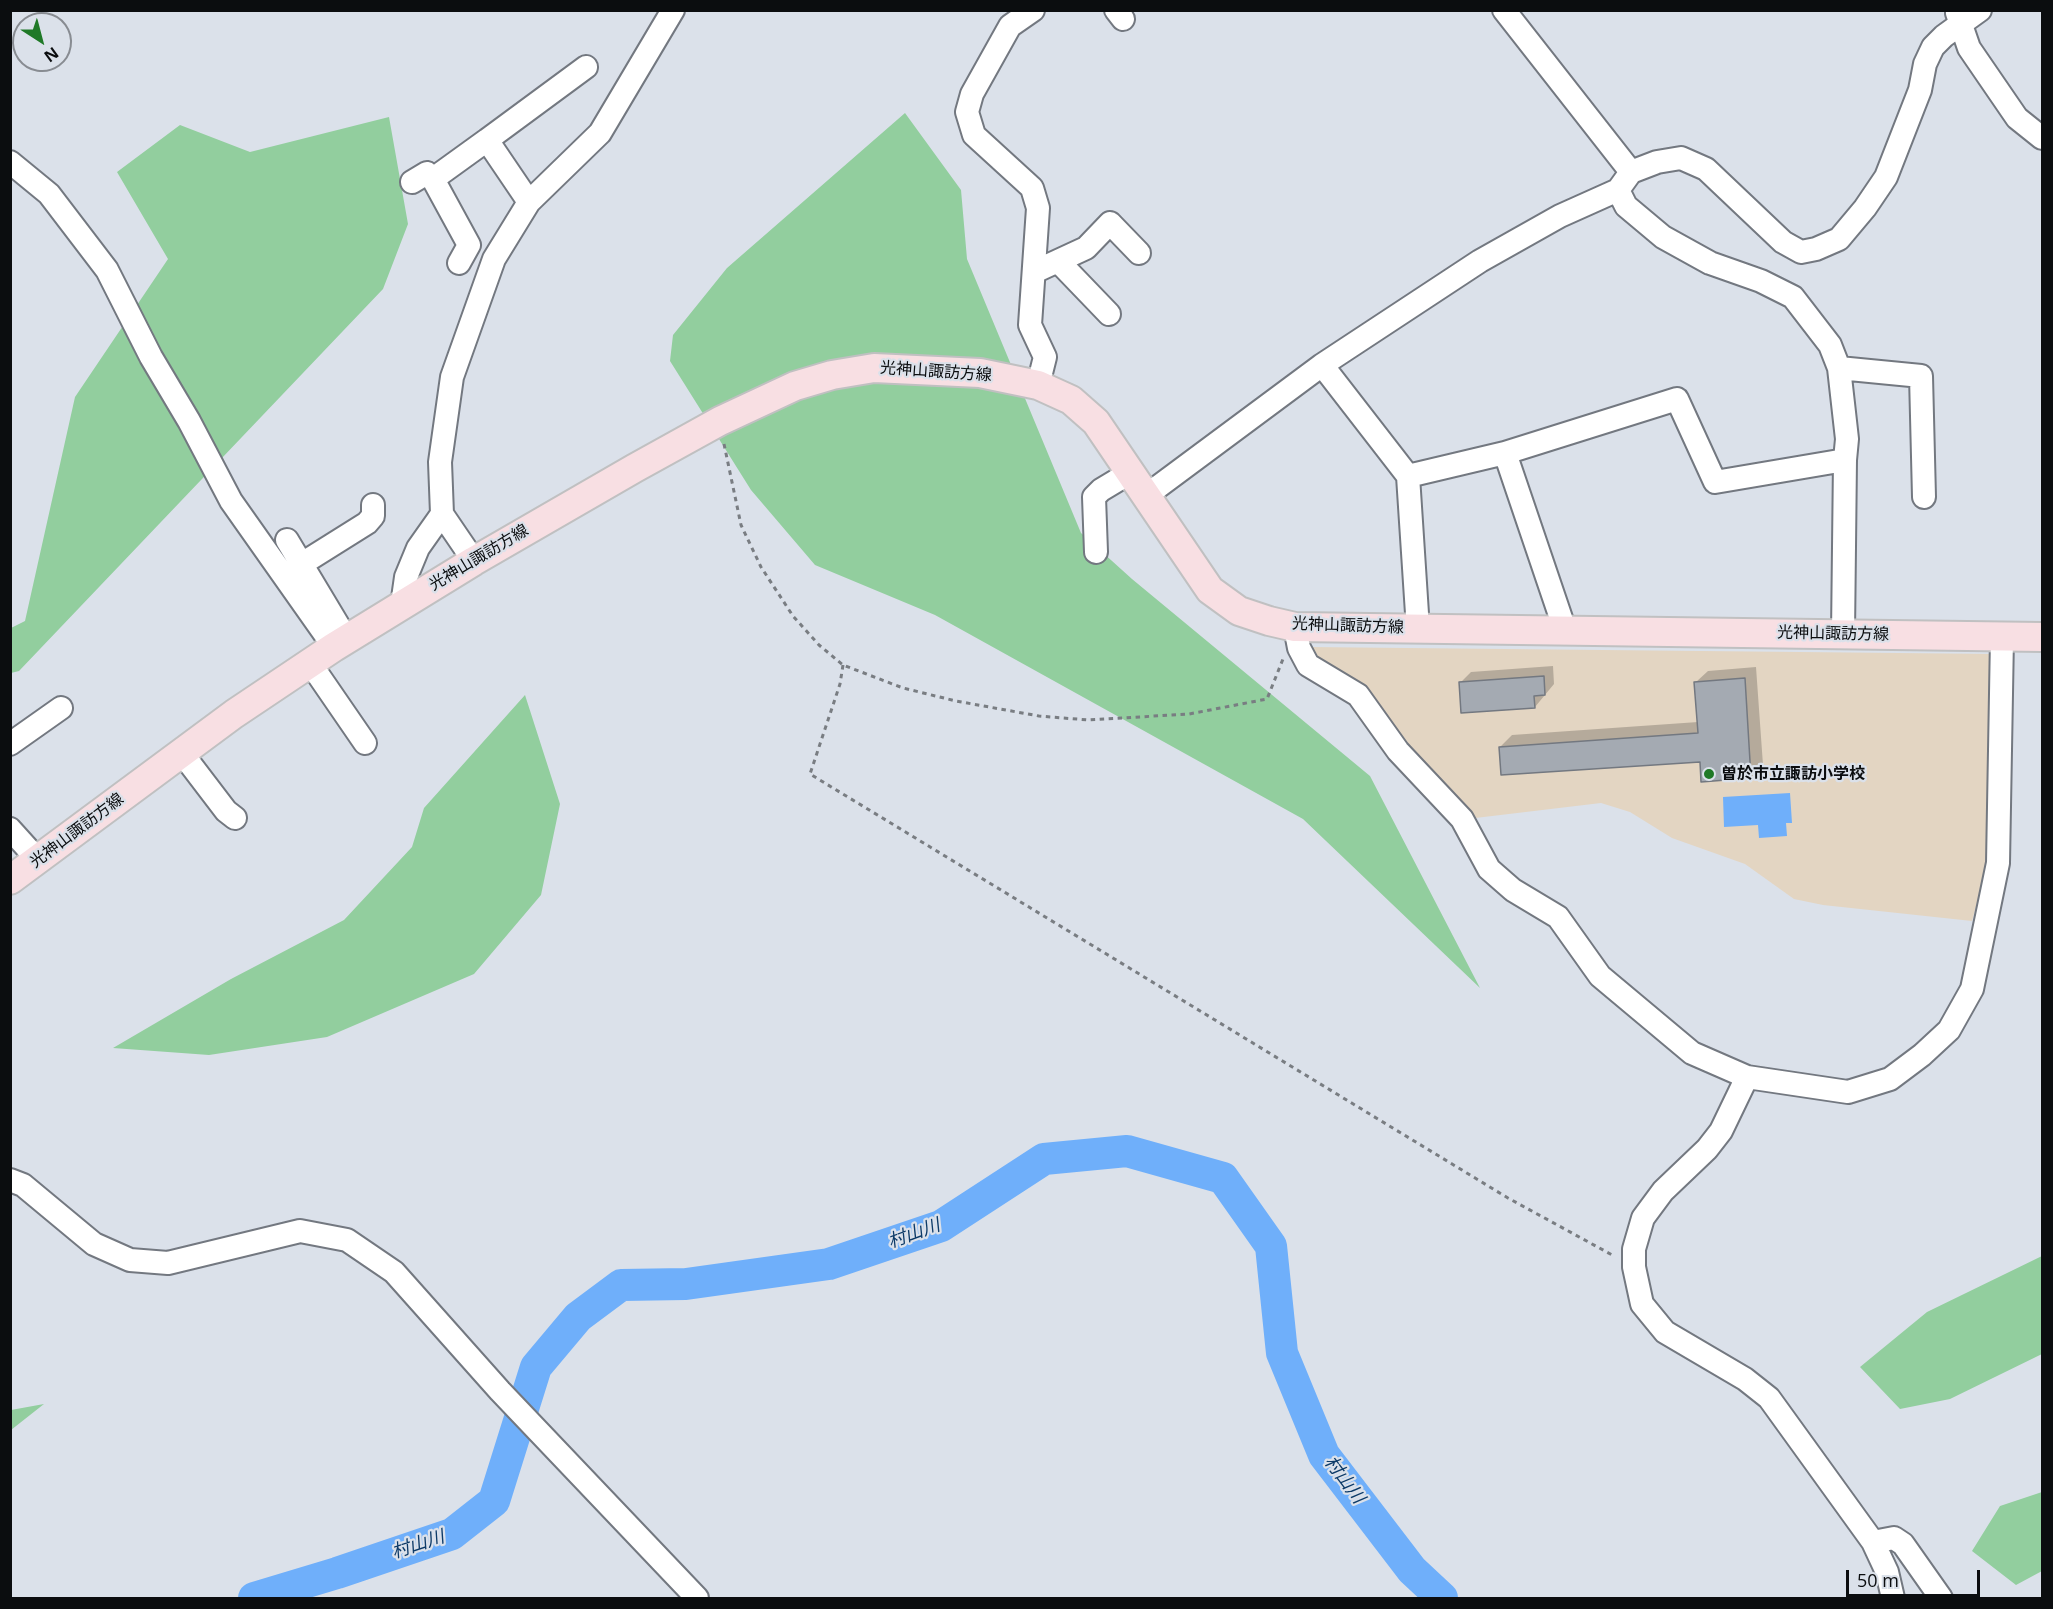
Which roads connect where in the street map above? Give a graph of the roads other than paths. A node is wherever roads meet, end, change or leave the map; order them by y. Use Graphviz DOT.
graph roads {
  1 [pos="673,10"];
  2 [pos="1032,10"];
  3 [pos="1504,10"];
  4 [pos="1980,10"];
  5 [pos="1958,18"];
  6 [pos="585,67"];
  7 [pos="2043,138"];
  8 [pos="487,140"];
  9 [pos="10,162"];
  10 [pos="1625,181"];
  11 [pos="529,202"];
  12 [pos="1139,253"];
  13 [pos="1058,261"];
  14 [pos="459,263"];
  15 [pos="1034,272"];
  16 [pos="1108,314"];
  17 [pos="1322,365"];
  18 [pos="1839,368"];
  19 [pos="1038,385"];
  20 [pos="1505,453"];
  21 [pos="1845,460"];
  22 [pos="1408,476"];
  23 [pos="1139,483"];
  24 [pos="1923,497"];
  25 [pos="373,505"];
  26 [pos="442,514"];
  27 [pos="287,540"];
  28 [pos="1096,552"];
  29 [pos="474,561"];
  30 [pos="300,565"];
  31 [pos="402,605"];
  32 [pos="1295,627"];
  33 [pos="1418,628"];
  34 [pos="1565,630"];
  35 [pos="1843,634"];
  36 [pos="2002,637"];
  37 [pos="2043,637"];
  38 [pos="340,644"];
  39 [pos="310,663"];
  40 [pos="61,708"];
  41 [pos="364,743"];
  42 [pos="10,744"];
  43 [pos="182,752"];
  44 [pos="235,818"];
  45 [pos="10,829"];
  46 [pos="38,860"];
  47 [pos="10,880"];
  48 [pos="1747,1077"];
  49 [pos="10,1180"];
  50 [pos="1873,1542"];
  51 [pos="697,1599"];
  52 [pos="1893,1599"];
  53 [pos="1941,1599"];
  1 -- 11 [label="street"];
  2 -- 15 [label="street"];
  3 -- 10 [label="street"];
  4 -- 5 [label="street"];
  5 -- 7 [label="street"];
  5 -- 10 [label="street"];
  6 -- 8 [label="street"];
  8 -- 11 [label="street"];
  8 -- 14 [label="street"];
  9 -- 38 [label="street"];
  10 -- 17 [label="street"];
  10 -- 18 [label="street"];
  11 -- 26 [label="street"];
  12 -- 13 [label="street"];
  13 -- 15 [label="street"];
  13 -- 16 [label="street"];
  15 -- 19 [label="street"];
  17 -- 22 [label="street"];
  17 -- 23 [label="street"];
  18 -- 21 [label="street"];
  18 -- 24 [label="street"];
  19 -- 23 [label="main road, 光神山諏訪方線"];
  19 -- 29 [label="main road, 光神山諏訪方線"];
  20 -- 21 [label="street"];
  20 -- 22 [label="street"];
  20 -- 34 [label="street"];
  21 -- 35 [label="street"];
  22 -- 33 [label="street"];
  23 -- 28 [label="street"];
  23 -- 32 [label="main road, 光神山諏訪方線"];
  25 -- 30 [label="street"];
  26 -- 29 [label="street"];
  26 -- 31 [label="street"];
  27 -- 30 [label="street"];
  29 -- 31 [label="main road, 光神山諏訪方線"];
  30 -- 38 [label="street"];
  31 -- 38 [label="main road, 光神山諏訪方線"];
  32 -- 33 [label="main road, 光神山諏訪方線"];
  32 -- 48 [label="street"];
  33 -- 34 [label="main road, 光神山諏訪方線"];
  34 -- 35 [label="main road, 光神山諏訪方線"];
  35 -- 36 [label="main road, 光神山諏訪方線"];
  36 -- 37 [label="main road, 光神山諏訪方線"];
  36 -- 48 [label="street"];
  38 -- 39 [label="main road, 光神山諏訪方線"];
  39 -- 41 [label="street"];
  39 -- 43 [label="main road, 光神山諏訪方線"];
  40 -- 42 [label="street"];
  43 -- 44 [label="street"];
  43 -- 46 [label="main road, 光神山諏訪方線"];
  45 -- 46 [label="street"];
  46 -- 47 [label="main road, 光神山諏訪方線"];
  48 -- 50 [label="street"];
  49 -- 51 [label="street"];
  50 -- 52 [label="street"];
  50 -- 53 [label="street"];
}
